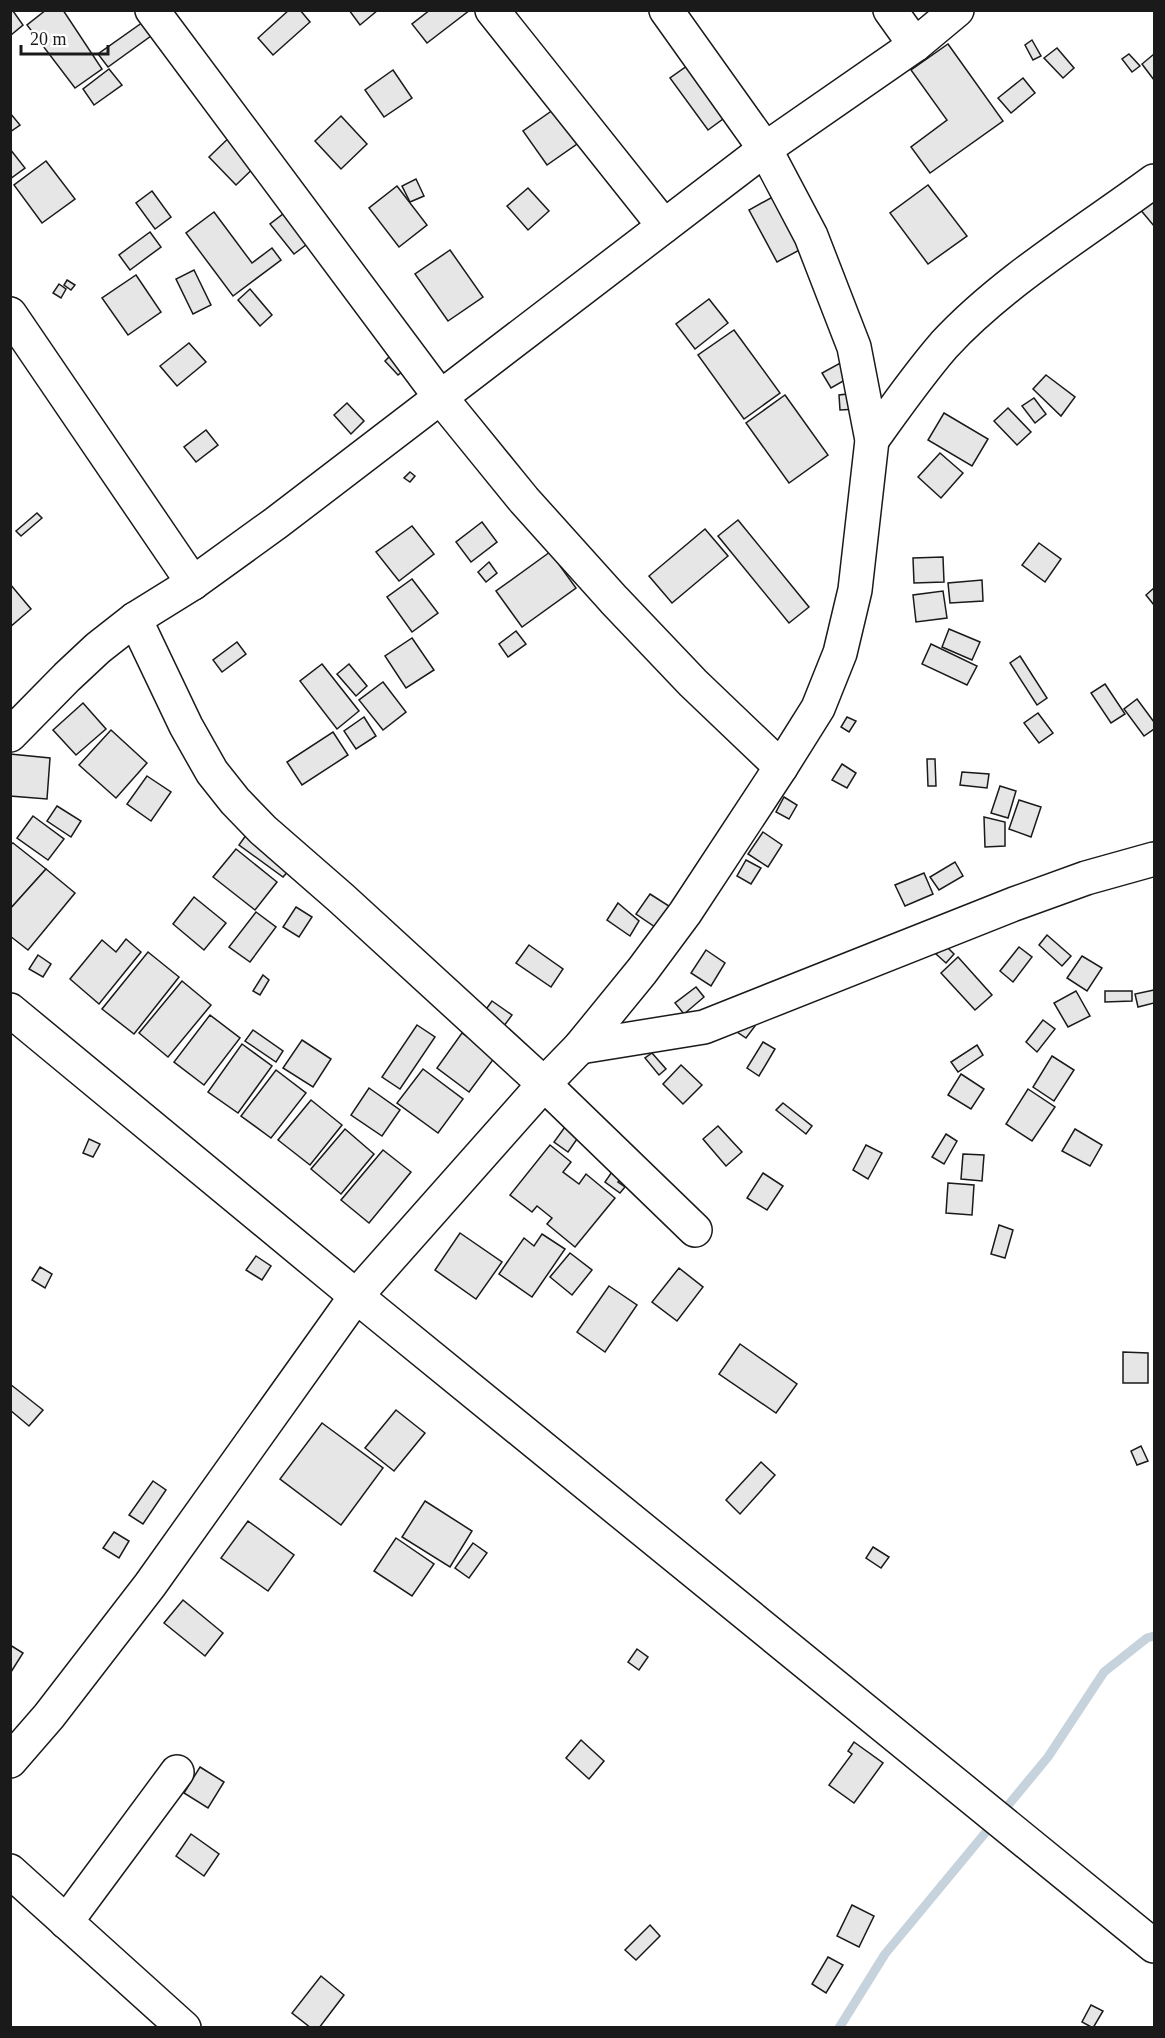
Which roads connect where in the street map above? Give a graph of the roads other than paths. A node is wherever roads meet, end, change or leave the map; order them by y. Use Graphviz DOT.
graph roads {
  1 [pos="152,10"];
  2 [pos="492,10"];
  3 [pos="666,10"];
  4 [pos="890,10"];
  5 [pos="957,10"];
  6 [pos="915,45"];
  7 [pos="765,149"];
  8 [pos="1155,181"];
  9 [pos="664,226"];
  10 [pos="15,332"];
  11 [pos="441,398"];
  12 [pos="872,440"];
  13 [pos="193,583"];
  14 [pos="135,620"];
  15 [pos="10,735"];
  16 [pos="782,767"];
  17 [pos="1155,859"];
  18 [pos="10,1010"];
  19 [pos="580,1047"];
  20 [pos="544,1084"];
  21 [pos="695,1230"];
  22 [pos="356,1296"];
  23 [pos="10,1761"];
  24 [pos="177,1772"];
  25 [pos="10,1871"];
  26 [pos="66,1922"];
  27 [pos="1155,1946"];
  28 [pos="184,2028"];
  1 -- 11 [label="street"];
  2 -- 9 [label="street"];
  3 -- 7 [label="street"];
  4 -- 6 [label="street"];
  5 -- 6 [label="street"];
  6 -- 7 [label="street"];
  7 -- 9 [label="street"];
  7 -- 12 [label="street"];
  8 -- 12 [label="street"];
  9 -- 11 [label="street"];
  10 -- 13 [label="street"];
  11 -- 13 [label="street"];
  11 -- 16 [label="street"];
  12 -- 16 [label="street"];
  13 -- 14 [label="street"];
  14 -- 15 [label="street"];
  14 -- 20 [label="street"];
  16 -- 19 [label="street"];
  17 -- 19 [label="street"];
  18 -- 22 [label="street"];
  19 -- 20 [label="street"];
  20 -- 21 [label="street"];
  20 -- 22 [label="street"];
  22 -- 23 [label="street"];
  22 -- 27 [label="street"];
  24 -- 26 [label="street"];
  25 -- 26 [label="street"];
  26 -- 28 [label="street"];
}
